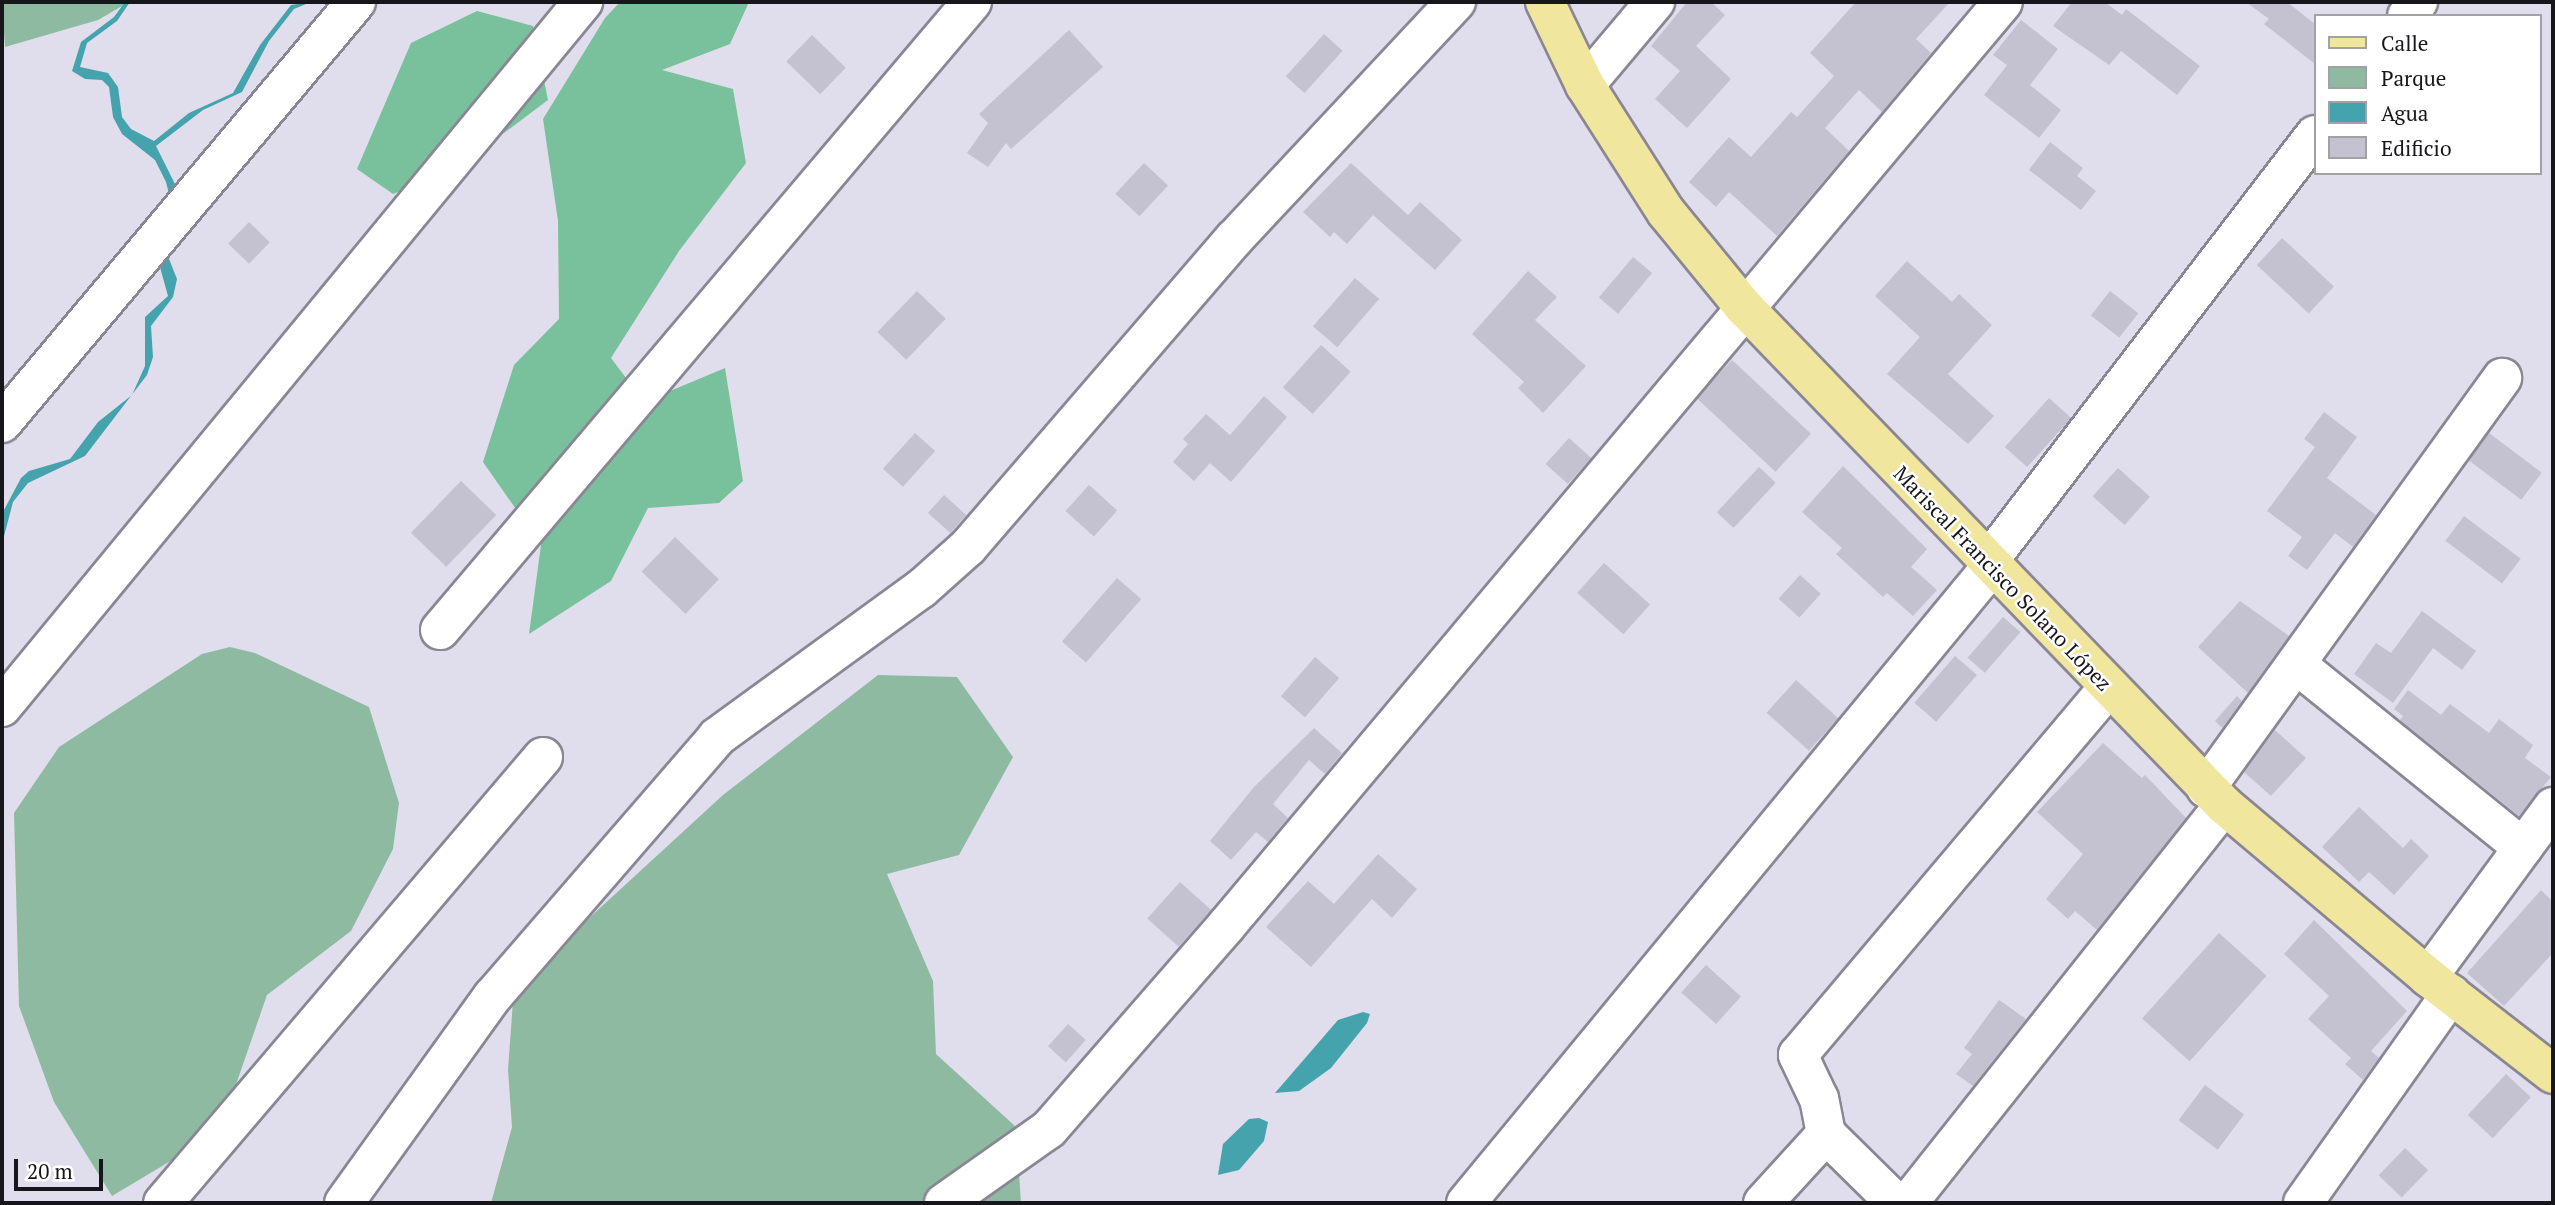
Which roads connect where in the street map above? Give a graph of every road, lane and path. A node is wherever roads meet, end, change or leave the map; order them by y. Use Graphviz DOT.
graph roads {
  1 [pos="356,2"];
  2 [pos="583,2"];
  3 [pos="972,2"];
  4 [pos="1457,2"];
  5 [pos="1545,2"];
  6 [pos="1655,2"];
  7 [pos="2003,2"];
  8 [pos="1585,85"];
  9 [pos="2314,136"];
  10 [pos="1743,306"];
  11 [pos="2502,378"];
  12 [pos="2,424"];
  13 [pos="1989,565"];
  14 [pos="440,630"];
  15 [pos="2296,664"];
  16 [pos="2108,688"];
  17 [pos="2,707"];
  18 [pos="543,757"];
  19 [pos="2215,796"];
  20 [pos="2553,807"];
  21 [pos="2523,848"];
  22 [pos="2440,985"];
  23 [pos="2553,1074"];
  24 [pos="1826,1133"];
  25 [pos="163,1203"];
  26 [pos="344,1203"];
  27 [pos="944,1203"];
  28 [pos="1466,1203"];
  29 [pos="1763,1203"];
  30 [pos="1896,1203"];
  31 [pos="1908,1203"];
  32 [pos="2303,1203"];
  1 -- 12 [label="street"];
  2 -- 17 [label="street"];
  3 -- 14 [label="street"];
  4 -- 26 [label="street"];
  5 -- 8 [label="main road, Mariscal Francisco Solano López"];
  6 -- 8 [label="street"];
  7 -- 10 [label="street"];
  8 -- 10 [label="main road, Mariscal Francisco Solano López"];
  9 -- 13 [label="street"];
  10 -- 13 [label="main road, Mariscal Francisco Solano López"];
  10 -- 27 [label="street"];
  11 -- 15 [label="street"];
  13 -- 16 [label="main road, Mariscal Francisco Solano López"];
  13 -- 28 [label="street"];
  15 -- 19 [label="street"];
  15 -- 21 [label="street"];
  16 -- 19 [label="main road, Mariscal Francisco Solano López"];
  16 -- 24 [label="street"];
  18 -- 25 [label="street"];
  19 -- 22 [label="main road, Mariscal Francisco Solano López"];
  19 -- 31 [label="street"];
  20 -- 21 [label="street"];
  21 -- 22 [label="street"];
  22 -- 23 [label="main road, Mariscal Francisco Solano López"];
  22 -- 32 [label="street"];
  24 -- 29 [label="street"];
  24 -- 30 [label="street"];
}
